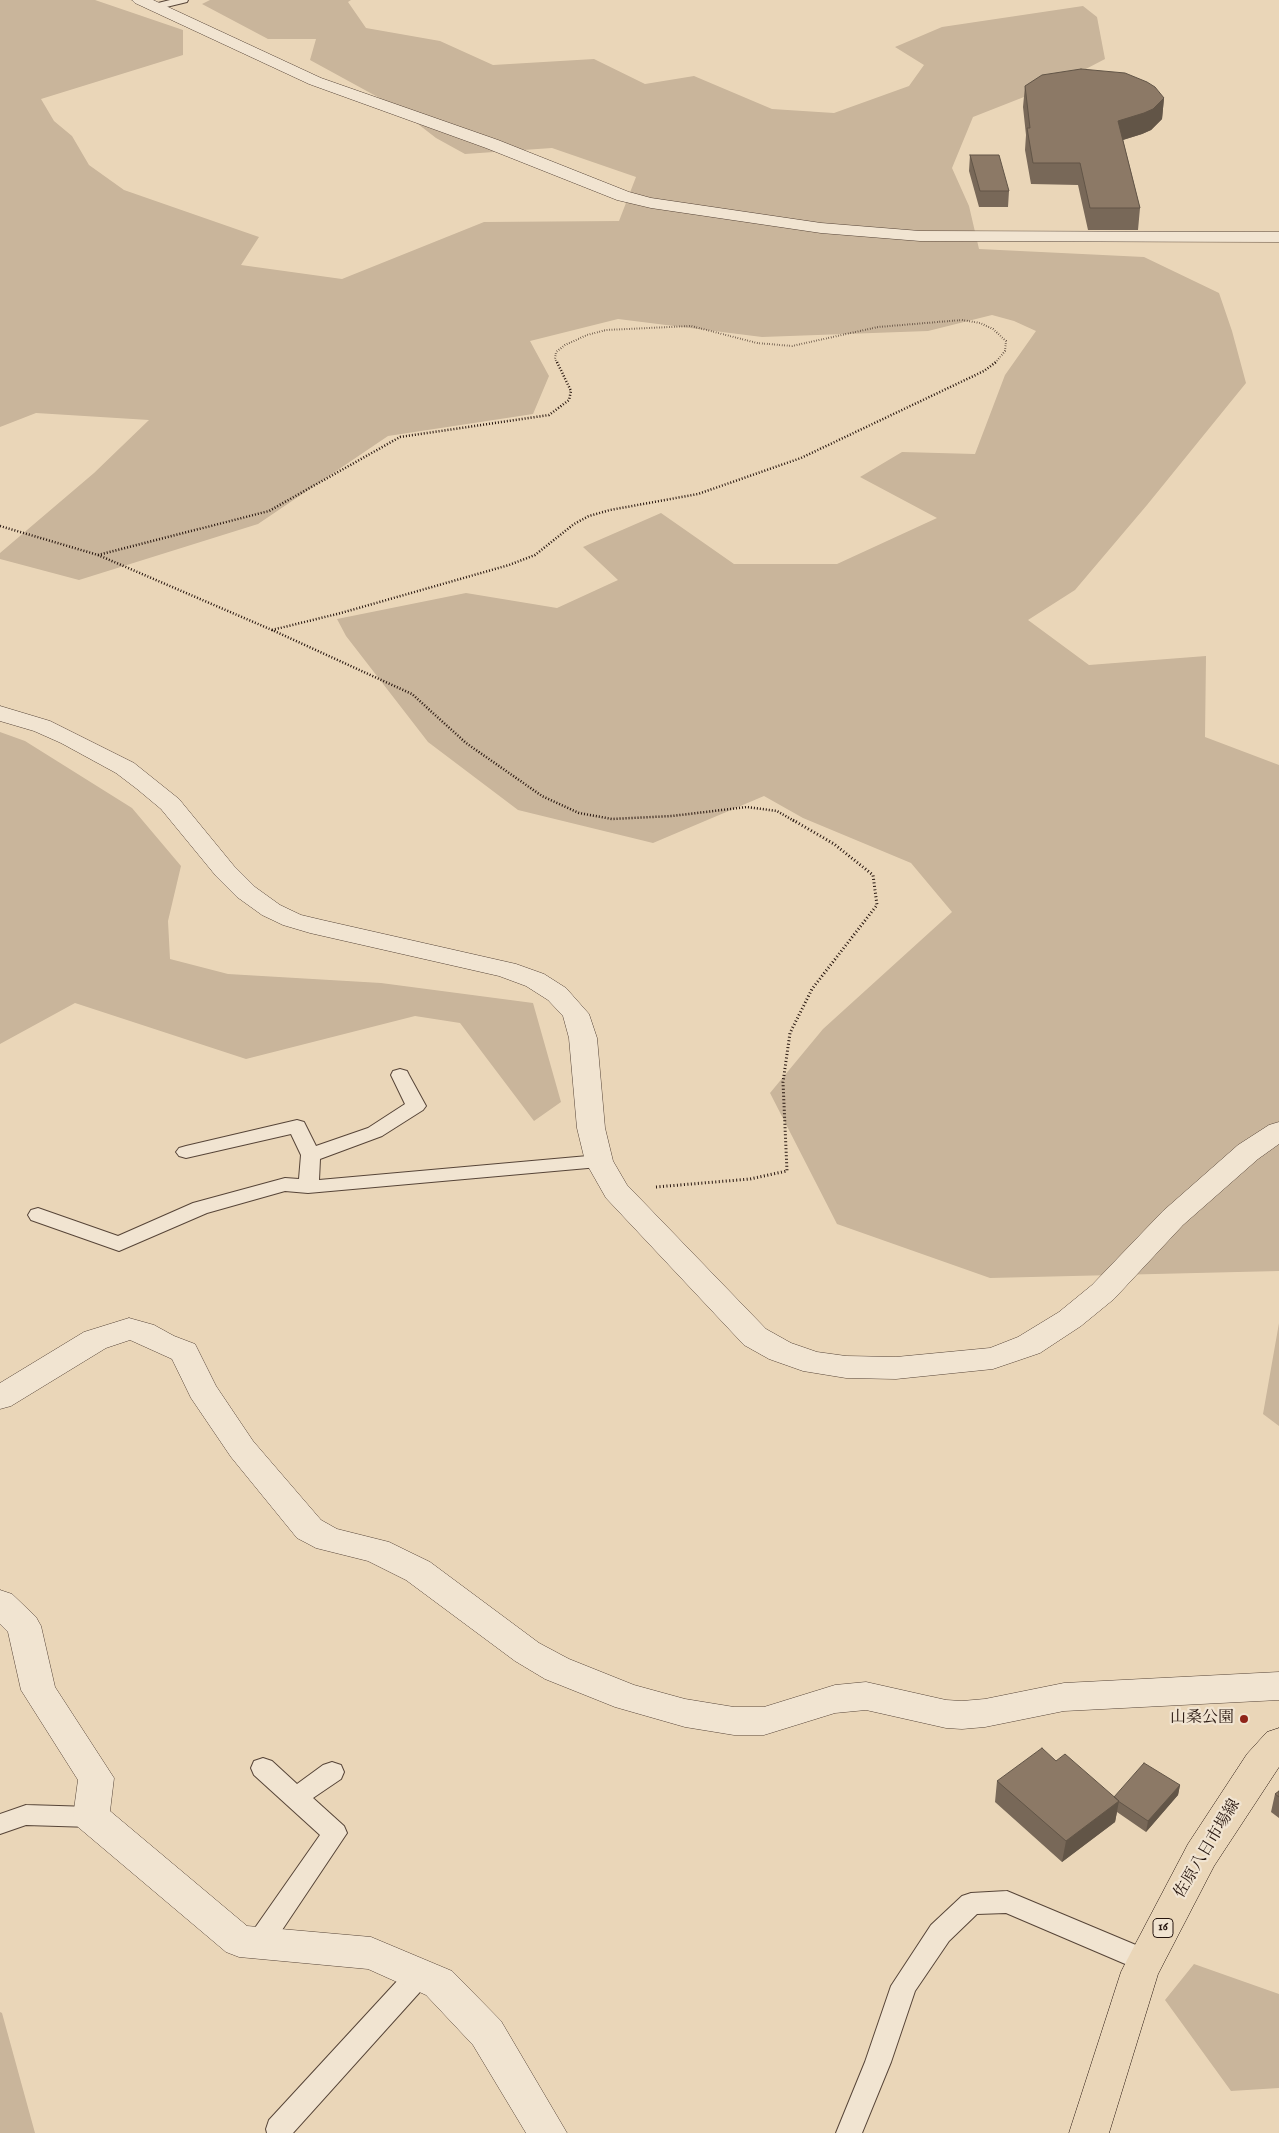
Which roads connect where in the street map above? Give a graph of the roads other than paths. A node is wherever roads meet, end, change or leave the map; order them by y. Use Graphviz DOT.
graph roads {
  1 [pos="182,0"];
  2 [pos="147,4"];
  3 [pos="1279,237"];
  4 [pos="0,713"];
  5 [pos="400,1075"];
  6 [pos="1279,1130"];
  7 [pos="186,1152"];
  8 [pos="310,1155"];
  9 [pos="599,1161"];
  10 [pos="308,1187"];
  11 [pos="38,1215"];
  12 [pos="0,1398"];
  13 [pos="0,1603"];
  14 [pos="1279,1686"];
  15 [pos="1279,1742"];
  16 [pos="263,1768"];
  17 [pos="332,1772"];
  18 [pos="296,1797"];
  19 [pos="91,1817"];
  20 [pos="0,1824"];
  21 [pos="259,1943"];
  22 [pos="1146,1961"];
  23 [pos="419,1975"];
  24 [pos="279,2129"];
  25 [pos="547,2133"];
  26 [pos="849,2133"];
  27 [pos="1089,2133"];
  1 -- 2 [label="lane"];
  2 -- 3 [label="street"];
  4 -- 9 [label="street"];
  5 -- 8 [label="lane"];
  6 -- 9 [label="street"];
  7 -- 8 [label="lane"];
  8 -- 10 [label="lane"];
  9 -- 10 [label="lane"];
  10 -- 11 [label="lane"];
  12 -- 14 [label="street"];
  13 -- 19 [label="street"];
  15 -- 22 [label="main road, 佐原八日市場線 / 16"];
  16 -- 18 [label="lane"];
  17 -- 18 [label="lane"];
  18 -- 21 [label="lane"];
  19 -- 20 [label="lane"];
  19 -- 21 [label="street"];
  21 -- 23 [label="street"];
  22 -- 26 [label="lane"];
  22 -- 27 [label="main road, 佐原八日市場線 / 16"];
  23 -- 24 [label="lane"];
  23 -- 25 [label="street"];
}
